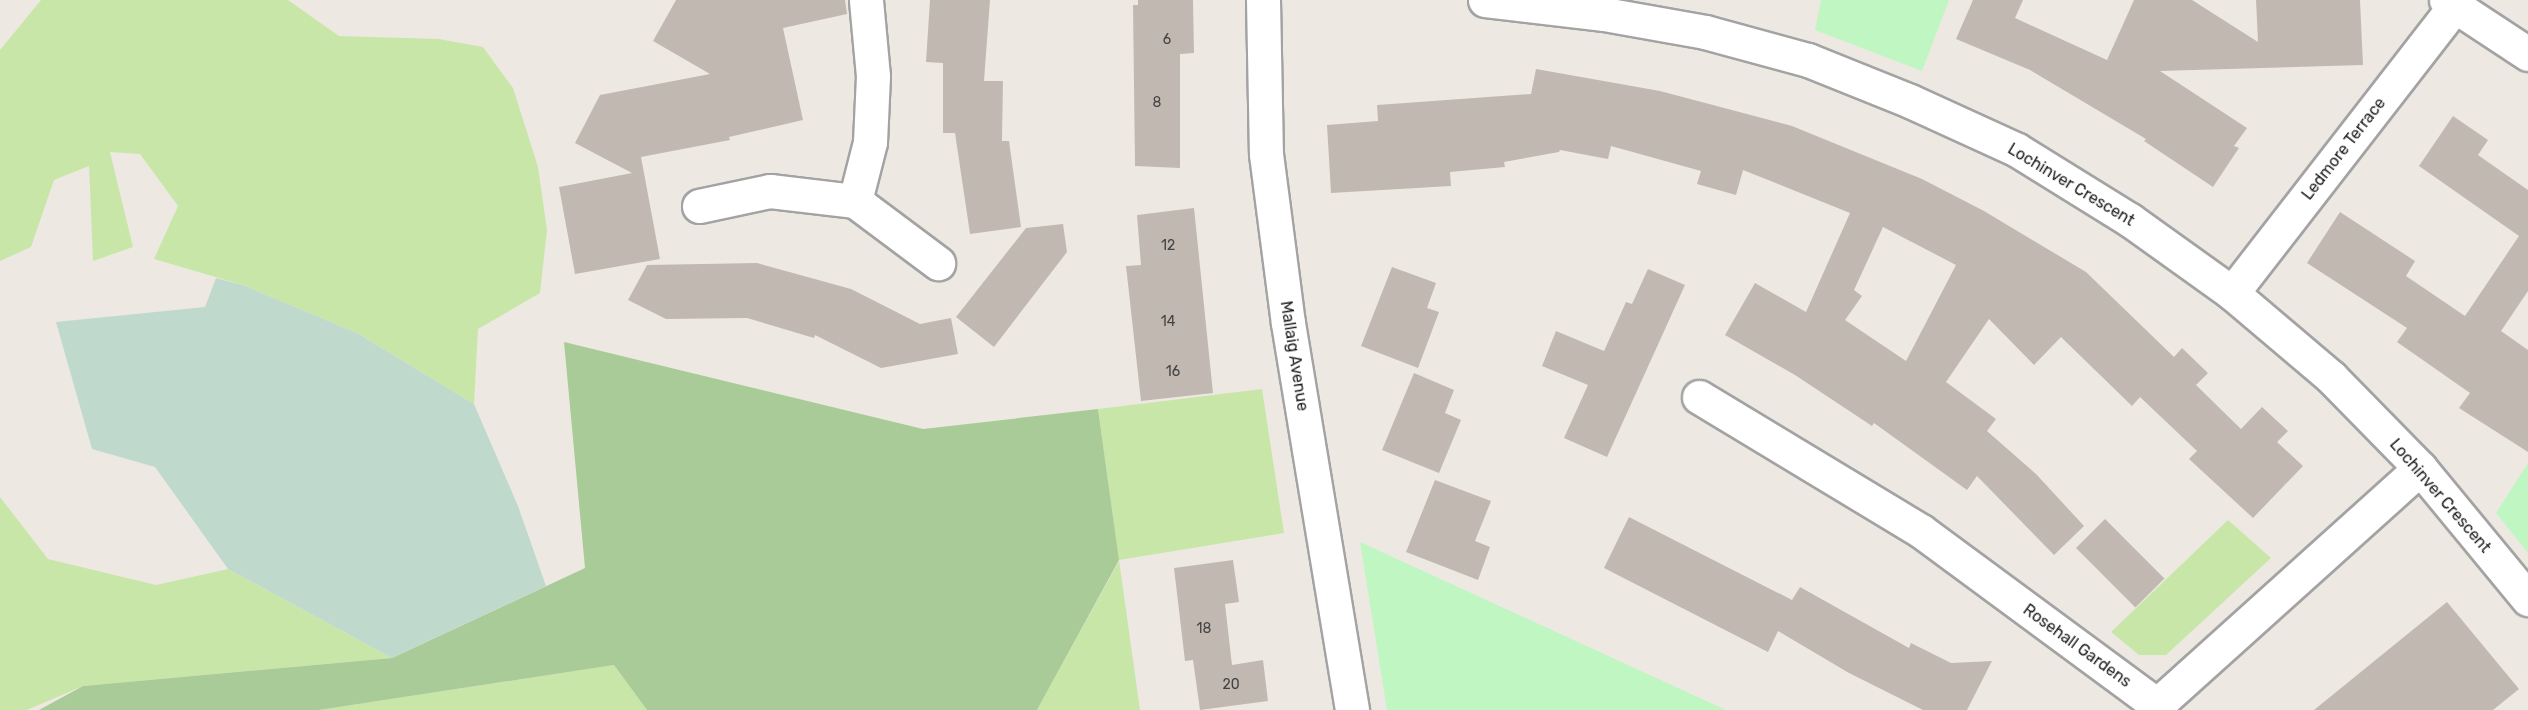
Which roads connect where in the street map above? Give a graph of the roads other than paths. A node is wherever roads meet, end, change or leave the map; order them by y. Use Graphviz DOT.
graph roads {
  1 [pos="867,0"];
  2 [pos="1263,0"];
  3 [pos="1485,0"];
  4 [pos="2451,3"];
  5 [pos="1605,7"];
  6 [pos="2528,54"];
  7 [pos="855,201"];
  8 [pos="699,206"];
  9 [pos="938,263"];
  10 [pos="2232,293"];
  11 [pos="1699,397"];
  12 [pos="2420,468"];
  13 [pos="2528,599"];
  14 [pos="1352,710"];
  1 -- 7 [label="street"];
  2 -- 14 [label="street, Mallaig Avenue"];
  3 -- 5 [label="street, Lochinver Crescent"];
  4 -- 6 [label="street, Ledmore Terrace"];
  4 -- 10 [label="street, Ledmore Terrace"];
  5 -- 10 [label="street, Lochinver Crescent"];
  7 -- 8 [label="street"];
  7 -- 9 [label="street"];
  10 -- 12 [label="street, Lochinver Crescent"];
  11 -- 12 [label="street, Rosehall Gardens"];
  12 -- 13 [label="street, Lochinver Crescent"];
}
